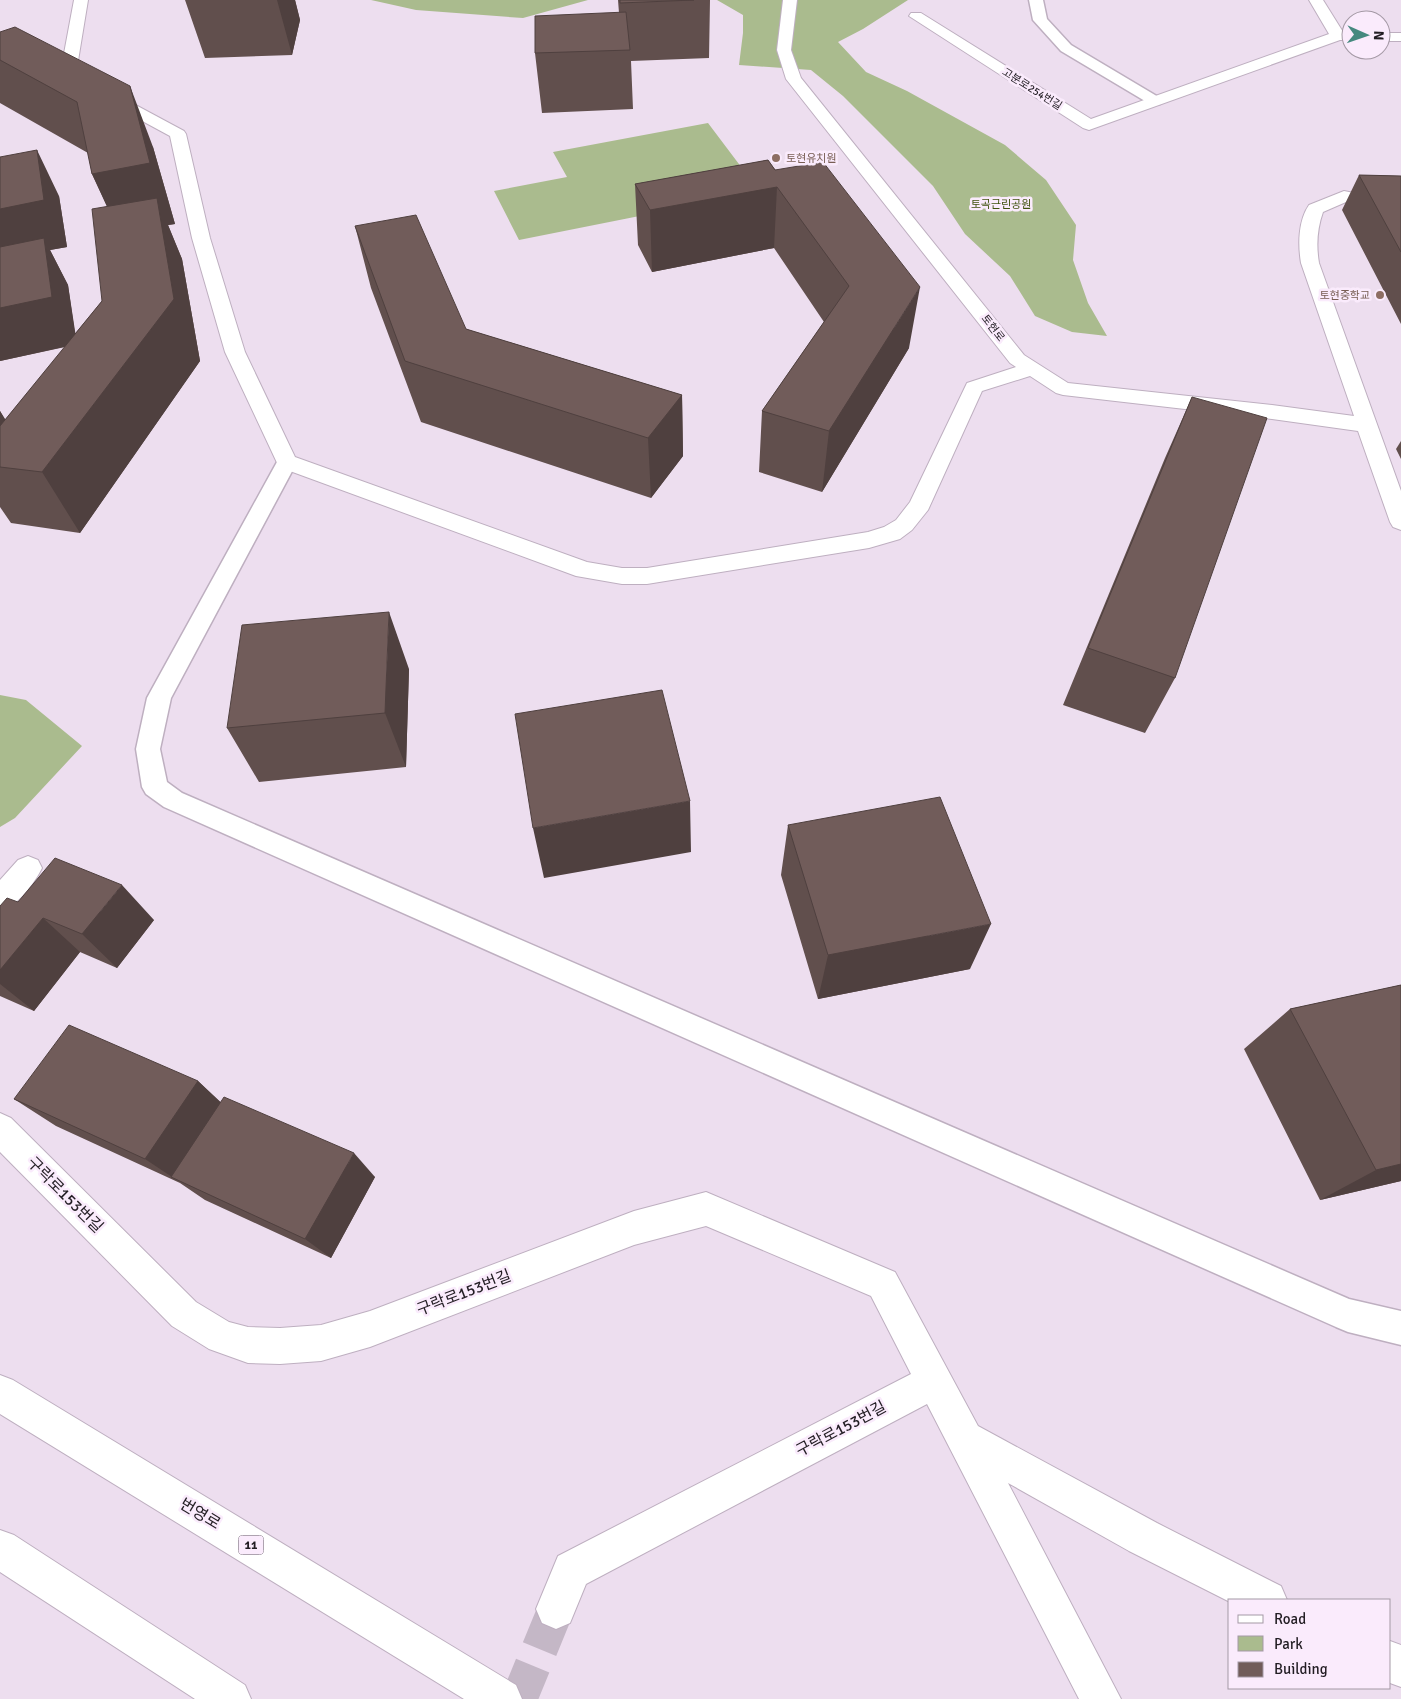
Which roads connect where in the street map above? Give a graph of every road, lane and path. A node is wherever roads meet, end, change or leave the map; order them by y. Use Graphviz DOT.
graph roads {
  1 [pos="81,0"];
  2 [pos="790,0"];
  3 [pos="1316,0"];
  4 [pos="1036,1"];
  5 [pos="916,16"];
  6 [pos="1341,32"];
  7 [pos="1341,37"];
  8 [pos="1155,101"];
  9 [pos="1383,204"];
  10 [pos="1032,369"];
  11 [pos="1367,425"];
  12 [pos="287,462"];
  13 [pos="1401,522"];
  14 [pos="28,868"];
  15 [pos="0,900"];
  16 [pos="0,1129"];
  17 [pos="1401,1328"];
  18 [pos="934,1380"];
  19 [pos="0,1393"];
  20 [pos="966,1440"];
  21 [pos="0,1550"];
  22 [pos="1265,1599"];
  23 [pos="556,1609"];
  24 [pos="231,1699"];
  25 [pos="502,1699"];
  26 [pos="1101,1699"];
  1 -- 12 [label="main road"];
  2 -- 10 [label="main road, 토현로"];
  3 -- 6 [label="main road"];
  4 -- 8 [label="lane"];
  5 -- 8 [label="main road, 고분로254번길"];
  7 -- 8 [label="main road, 고분로254번길"];
  9 -- 11 [label="main road"];
  10 -- 11 [label="main road, 토현로"];
  10 -- 12 [label="main road"];
  11 -- 13 [label="main road"];
  12 -- 17 [label="lane"];
  14 -- 15 [label="main road"];
  16 -- 18 [label="main road, 구락로153번길"];
  18 -- 20 [label="main road, 구락로153번길"];
  18 -- 23 [label="main road, 구락로153번길"];
  19 -- 25 [label="main road, 번영로 / 11"];
  20 -- 22 [label="main road"];
  20 -- 26 [label="main road, 구락로153번길"];
  21 -- 24 [label="main road"];
}
